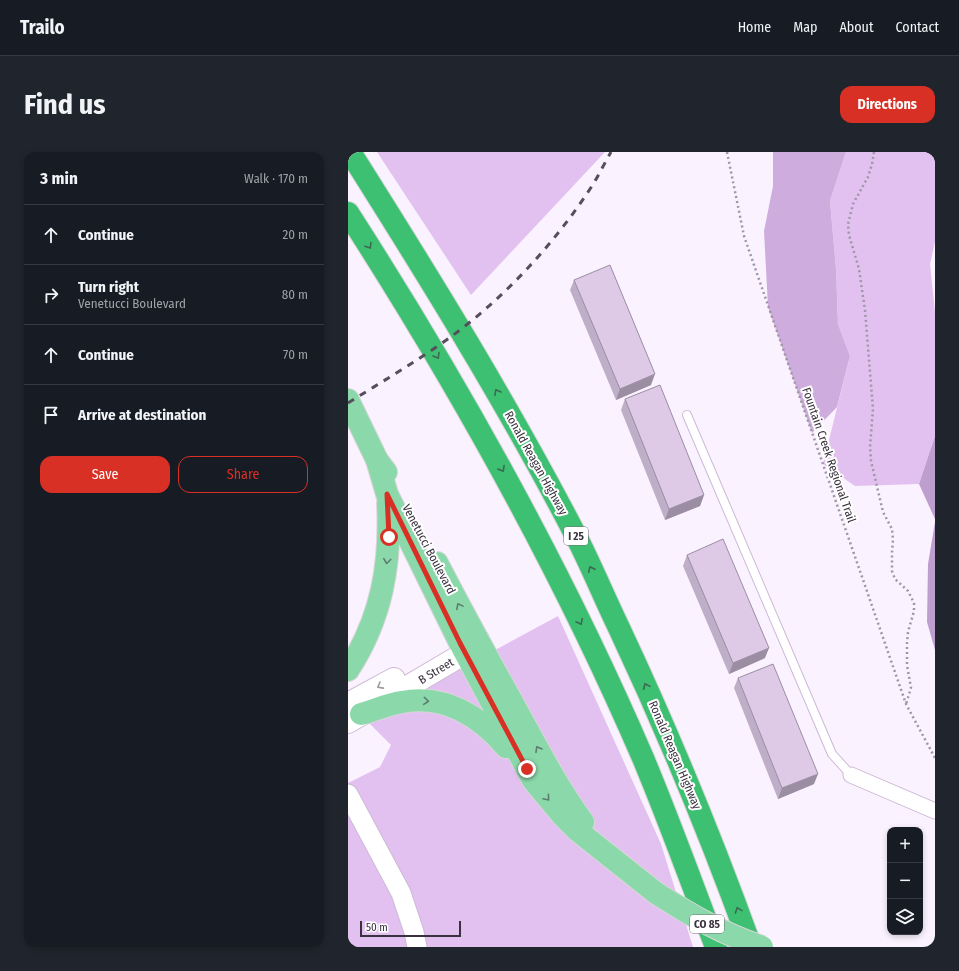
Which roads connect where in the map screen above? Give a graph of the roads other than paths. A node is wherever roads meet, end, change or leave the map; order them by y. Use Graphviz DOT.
graph roads {
  1 [pos="350,152"];
  2 [pos="348,213"];
  3 [pos="348,400"];
  4 [pos="687,415"];
  5 [pos="377,460"];
  6 [pos="387,494"];
  7 [pos="468,645"];
  8 [pos="348,670"];
  9 [pos="352,713"];
  10 [pos="850,775"];
  11 [pos="533,780"];
  12 [pos="348,794"];
  13 [pos="353,809"];
  14 [pos="935,811"];
  15 [pos="605,852"];
  16 [pos="417,947"];
  17 [pos="716,947"];
  18 [pos="751,947"];
  19 [pos="762,947"];
  18 -- 1 [label="highway, Ronald Reagan Highway / I 25, one-way"];
  2 -- 17 [label="highway, one-way"];
  3 -- 5 [label="main road, Venetucci Boulevard"];
  4 -- 10 [label="lane"];
  5 -- 6 [label="main road, Venetucci Boulevard / CO 85"];
  7 -- 5 [label="main road, Venetucci Boulevard / CO 85, one-way"];
  6 -- 7 [label="main road, Venetucci Boulevard / CO 85"];
  6 -- 8 [label="main road, one-way"];
  7 -- 9 [label="main road, B Street"];
  7 -- 11 [label="main road, CO 85"];
  15 -- 7 [label="main road, CO 85, one-way"];
  9 -- 11 [label="main road, one-way"];
  10 -- 14 [label="street"];
  11 -- 15 [label="main road, CO 85, one-way"];
  12 -- 13 [label="street"];
  13 -- 16 [label="street"];
  15 -- 19 [label="main road, CO 85, bridge"];
}
